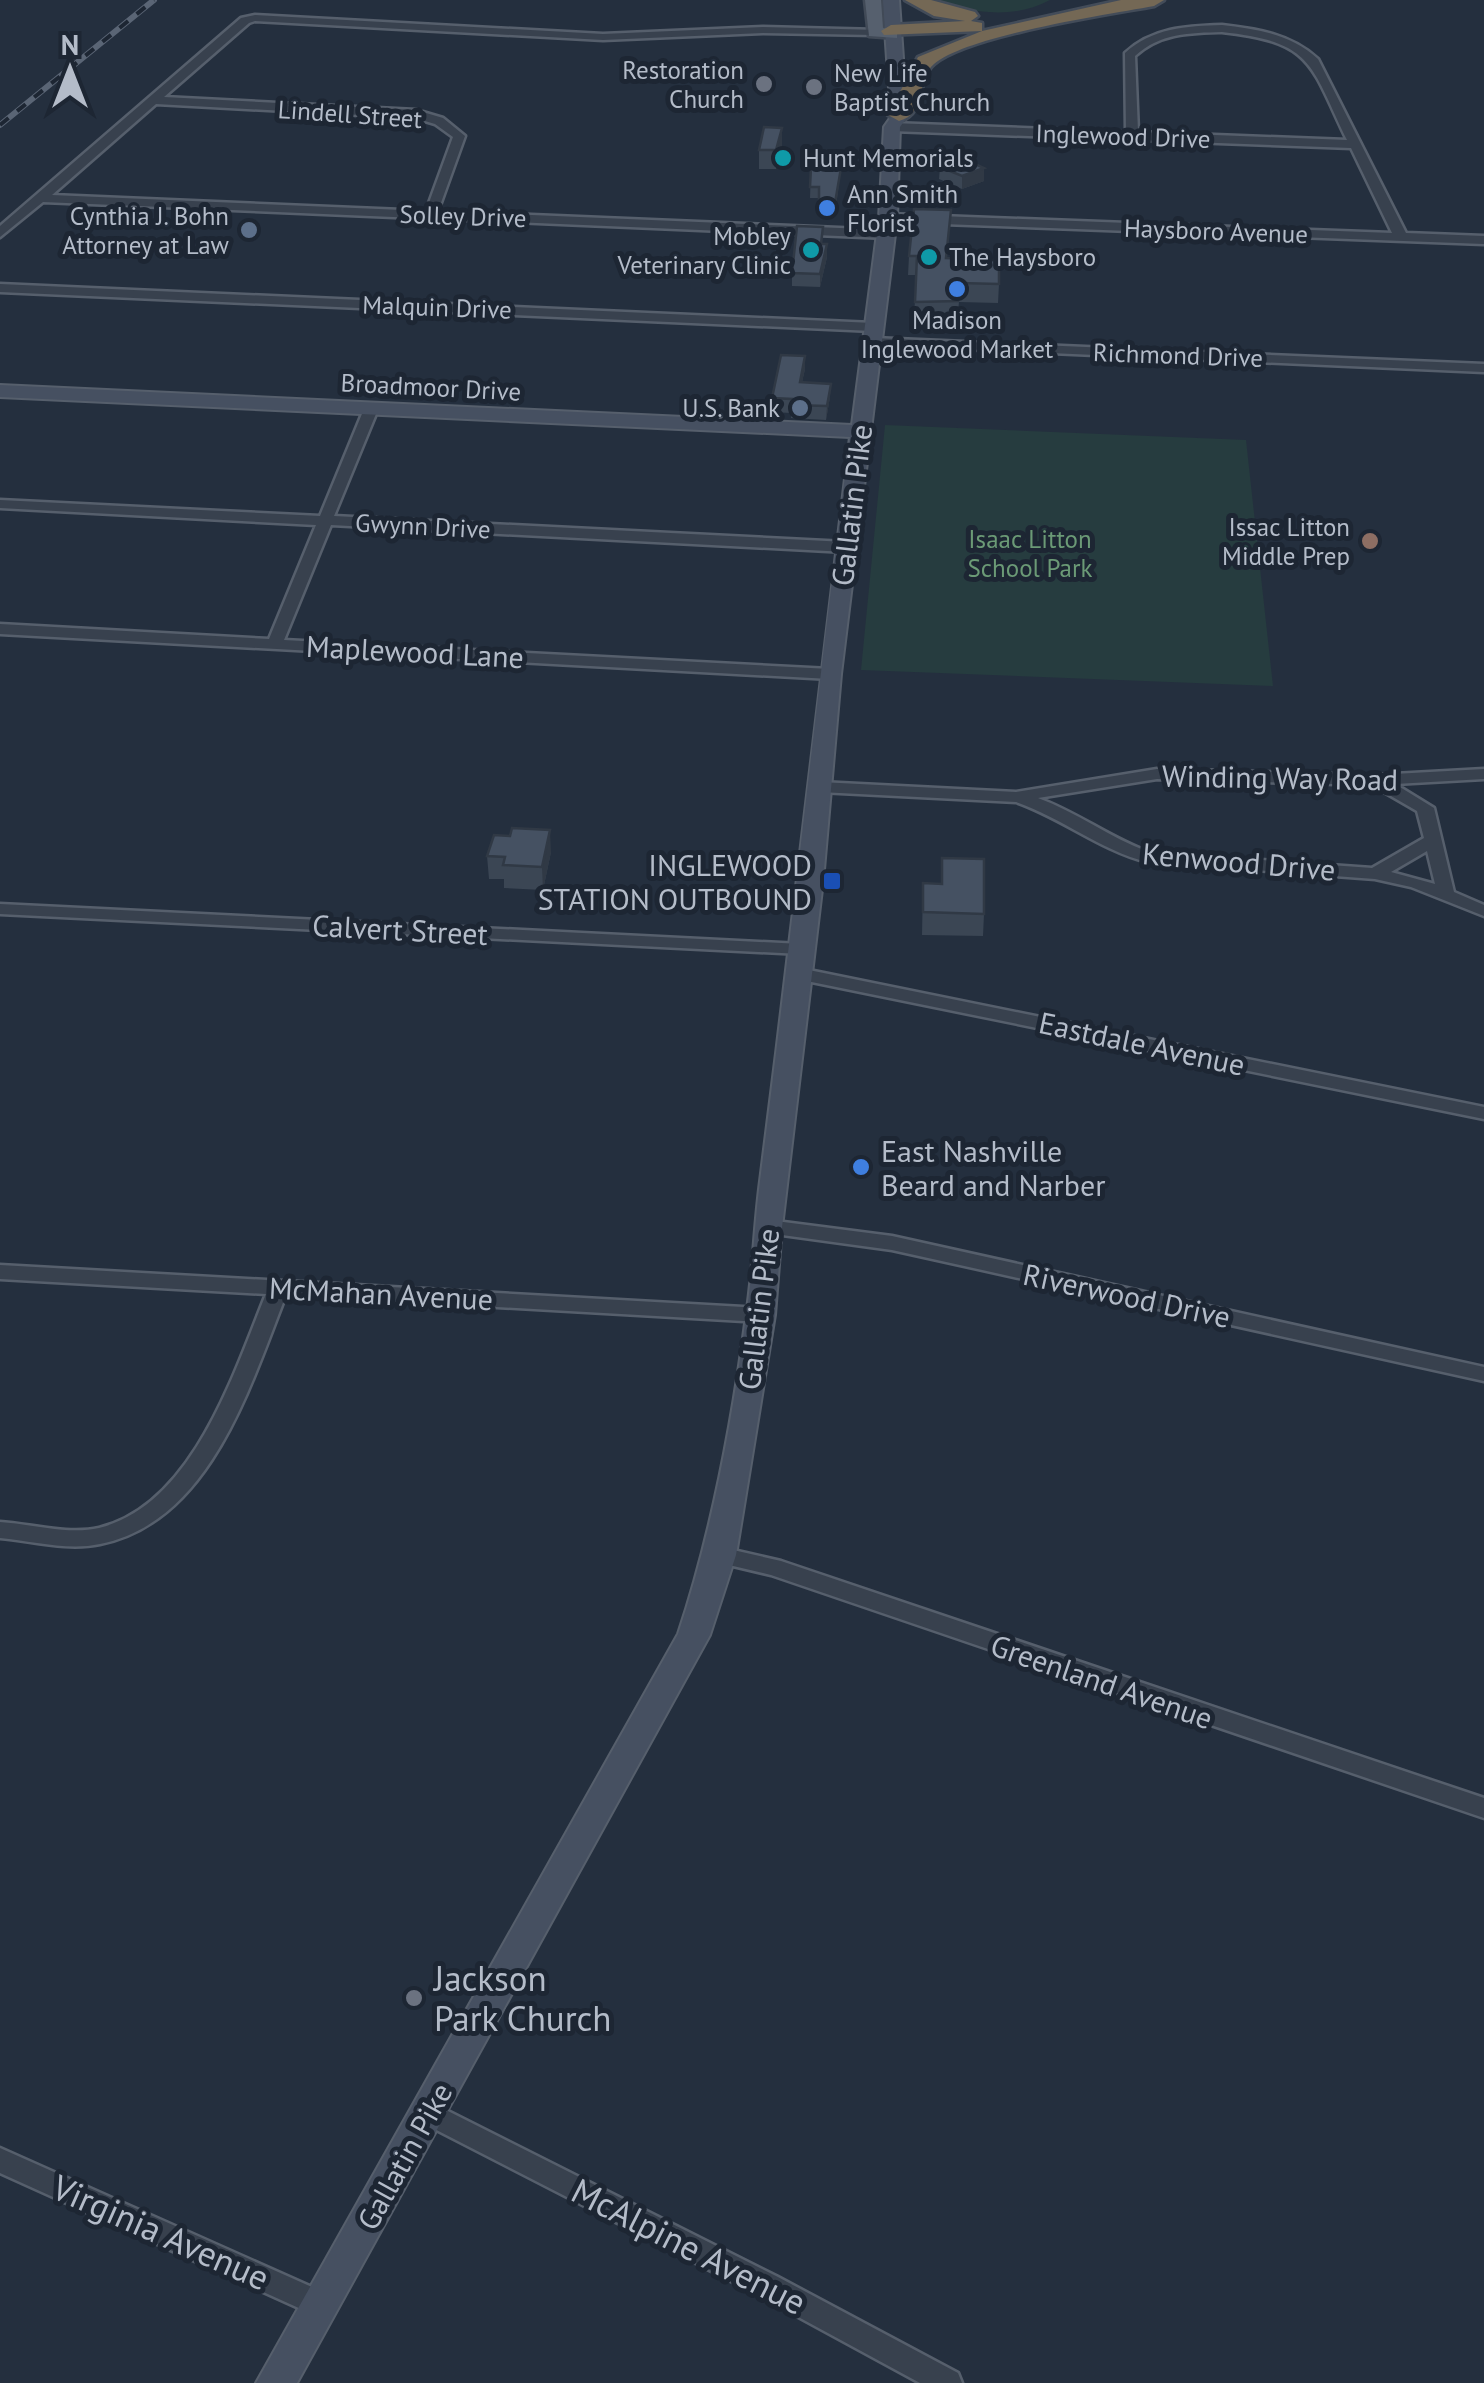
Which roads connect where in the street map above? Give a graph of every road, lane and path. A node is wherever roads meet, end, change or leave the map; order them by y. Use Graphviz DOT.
graph roads {
  1 [pos="872,0"];
  2 [pos="891,0"];
  3 [pos="915,0"];
  4 [pos="1067,0"];
  5 [pos="1154,0"];
  6 [pos="1019,23"];
  7 [pos="886,32"];
  8 [pos="152,100"];
  9 [pos="895,121"];
  10 [pos="1132,136"];
  11 [pos="1354,144"];
  12 [pos="40,198"];
  13 [pos="431,214"];
  14 [pos="887,226"];
  15 [pos="0,233"];
  16 [pos="1402,237"];
  17 [pos="1484,240"];
  18 [pos="0,288"];
  19 [pos="873,335"];
  20 [pos="1484,368"];
  21 [pos="0,391"];
  22 [pos="372,409"];
  23 [pos="859,431"];
  24 [pos="0,504"];
  25 [pos="327,521"];
  26 [pos="846,547"];
  27 [pos="0,628"];
  28 [pos="276,643"];
  29 [pos="830,674"];
  30 [pos="1484,774"];
  31 [pos="1450,776"];
  32 [pos="1376,780"];
  33 [pos="820,787"];
  34 [pos="1018,797"];
  35 [pos="1424,808"];
  36 [pos="1433,840"];
  37 [pos="1375,874"];
  38 [pos="1446,895"];
  39 [pos="0,909"];
  40 [pos="1484,911"];
  41 [pos="800,962"];
  42 [pos="1484,1114"];
  43 [pos="768,1227"];
  44 [pos="0,1272"];
  45 [pos="280,1288"];
  46 [pos="761,1314"];
  47 [pos="1484,1374"];
  48 [pos="0,1530"];
  49 [pos="720,1555"];
  50 [pos="1484,1808"];
  51 [pos="428,2112"];
  52 [pos="0,2160"];
  53 [pos="322,2305"];
  54 [pos="276,2383"];
  55 [pos="948,2383"];
  1 -- 7 [label="main road, Gallatin Pike"];
  2 -- 7 [label="main road, Gallatin Pike"];
  3 -- 6 [label="highway"];
  4 -- 6 [label="highway"];
  5 -- 6 [label="highway"];
  6 -- 7 [label="highway"];
  6 -- 9 [label="highway"];
  7 -- 8 [label="street"];
  7 -- 9 [label="main road, Gallatin Pike"];
  8 -- 12 [label="street"];
  8 -- 13 [label="street, Lindell Street"];
  9 -- 10 [label="street, Inglewood Drive"];
  9 -- 14 [label="main road, Gallatin Pike"];
  10 -- 11 [label="street, Inglewood Drive"];
  10 -- 11 [label="street"];
  11 -- 16 [label="street"];
  12 -- 13 [label="street, Solley Drive"];
  12 -- 15 [label="street"];
  13 -- 14 [label="street, Solley Drive"];
  14 -- 16 [label="street, Haysboro Avenue"];
  14 -- 19 [label="main road, Gallatin Pike"];
  16 -- 17 [label="street, Haysboro Avenue"];
  18 -- 19 [label="street, Malquin Drive"];
  19 -- 20 [label="street, Richmond Drive"];
  19 -- 23 [label="main road, Gallatin Pike"];
  21 -- 22 [label="main road, Broadmoor Drive"];
  22 -- 23 [label="main road, Broadmoor Drive"];
  22 -- 25 [label="street"];
  23 -- 26 [label="main road, Gallatin Pike"];
  24 -- 25 [label="street, Gwynn Drive"];
  25 -- 26 [label="street, Gwynn Drive"];
  25 -- 28 [label="street"];
  26 -- 29 [label="main road, Gallatin Pike"];
  27 -- 28 [label="street, Maplewood Lane"];
  28 -- 29 [label="street, Maplewood Lane"];
  29 -- 33 [label="main road, Gallatin Pike"];
  30 -- 31 [label="street, Winding Way Road"];
  31 -- 32 [label="street, Winding Way Road"];
  31 -- 35 [label="street"];
  32 -- 34 [label="street, Winding Way Road"];
  32 -- 35 [label="street"];
  33 -- 34 [label="street, Kenwood Drive"];
  33 -- 41 [label="main road, Gallatin Pike"];
  34 -- 37 [label="street, Kenwood Drive"];
  35 -- 36 [label="street"];
  36 -- 37 [label="street"];
  36 -- 38 [label="street"];
  37 -- 38 [label="street, Kenwood Drive"];
  38 -- 40 [label="street, Kenwood Drive"];
  39 -- 41 [label="street, Calvert Street"];
  41 -- 42 [label="street, Eastdale Avenue"];
  41 -- 43 [label="main road, Gallatin Pike"];
  43 -- 46 [label="main road, Gallatin Pike"];
  43 -- 47 [label="street, Riverwood Drive"];
  44 -- 45 [label="street, McMahan Avenue"];
  45 -- 46 [label="street, McMahan Avenue"];
  45 -- 48 [label="street"];
  46 -- 49 [label="main road, Gallatin Pike"];
  49 -- 50 [label="street, Greenland Avenue"];
  49 -- 51 [label="main road, Gallatin Pike"];
  51 -- 53 [label="main road, Gallatin Pike"];
  51 -- 55 [label="street, McAlpine Avenue"];
  52 -- 53 [label="street, Virginia Avenue"];
  53 -- 54 [label="main road, Gallatin Pike"];
}
